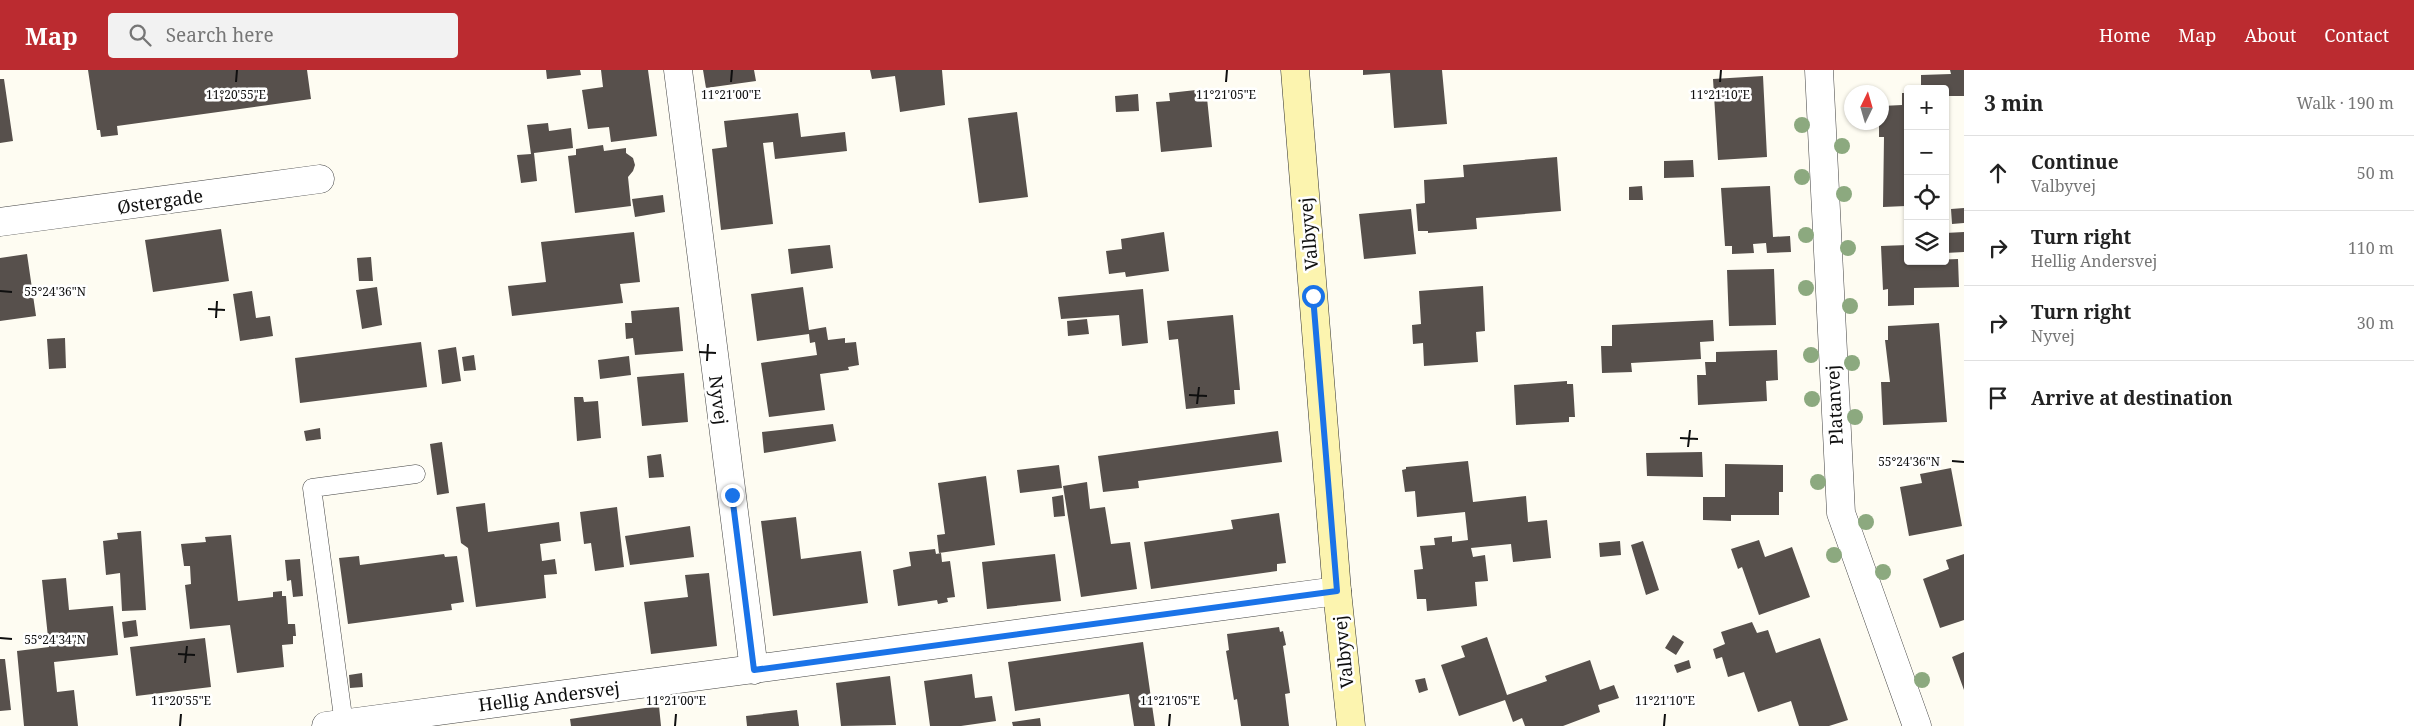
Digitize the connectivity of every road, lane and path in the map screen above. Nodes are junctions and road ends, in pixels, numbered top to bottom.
1 (678, 70) edge
2 (1294, 70) edge
3 (1819, 70) edge
4 (320, 179) dead end
5 (0, 222) edge
6 (416, 474) dead end
7 (1337, 591) junction
8 (754, 670) junction
9 (447, 718) edge
10 (335, 725) edge
11 (1351, 726) edge
12 (1917, 726) edge

1 - 8 street, Nyvej
2 - 7 street, Valbyvej
3 - 12 street, Platanvej
4 - 5 street, Østergade
6 - 10 lane
7 - 8 street, Hellig Andersvej
7 - 11 street, Valbyvej
8 - 9 street, Hellig Andersvej
9 - 10 street, Hellig Andersvej

